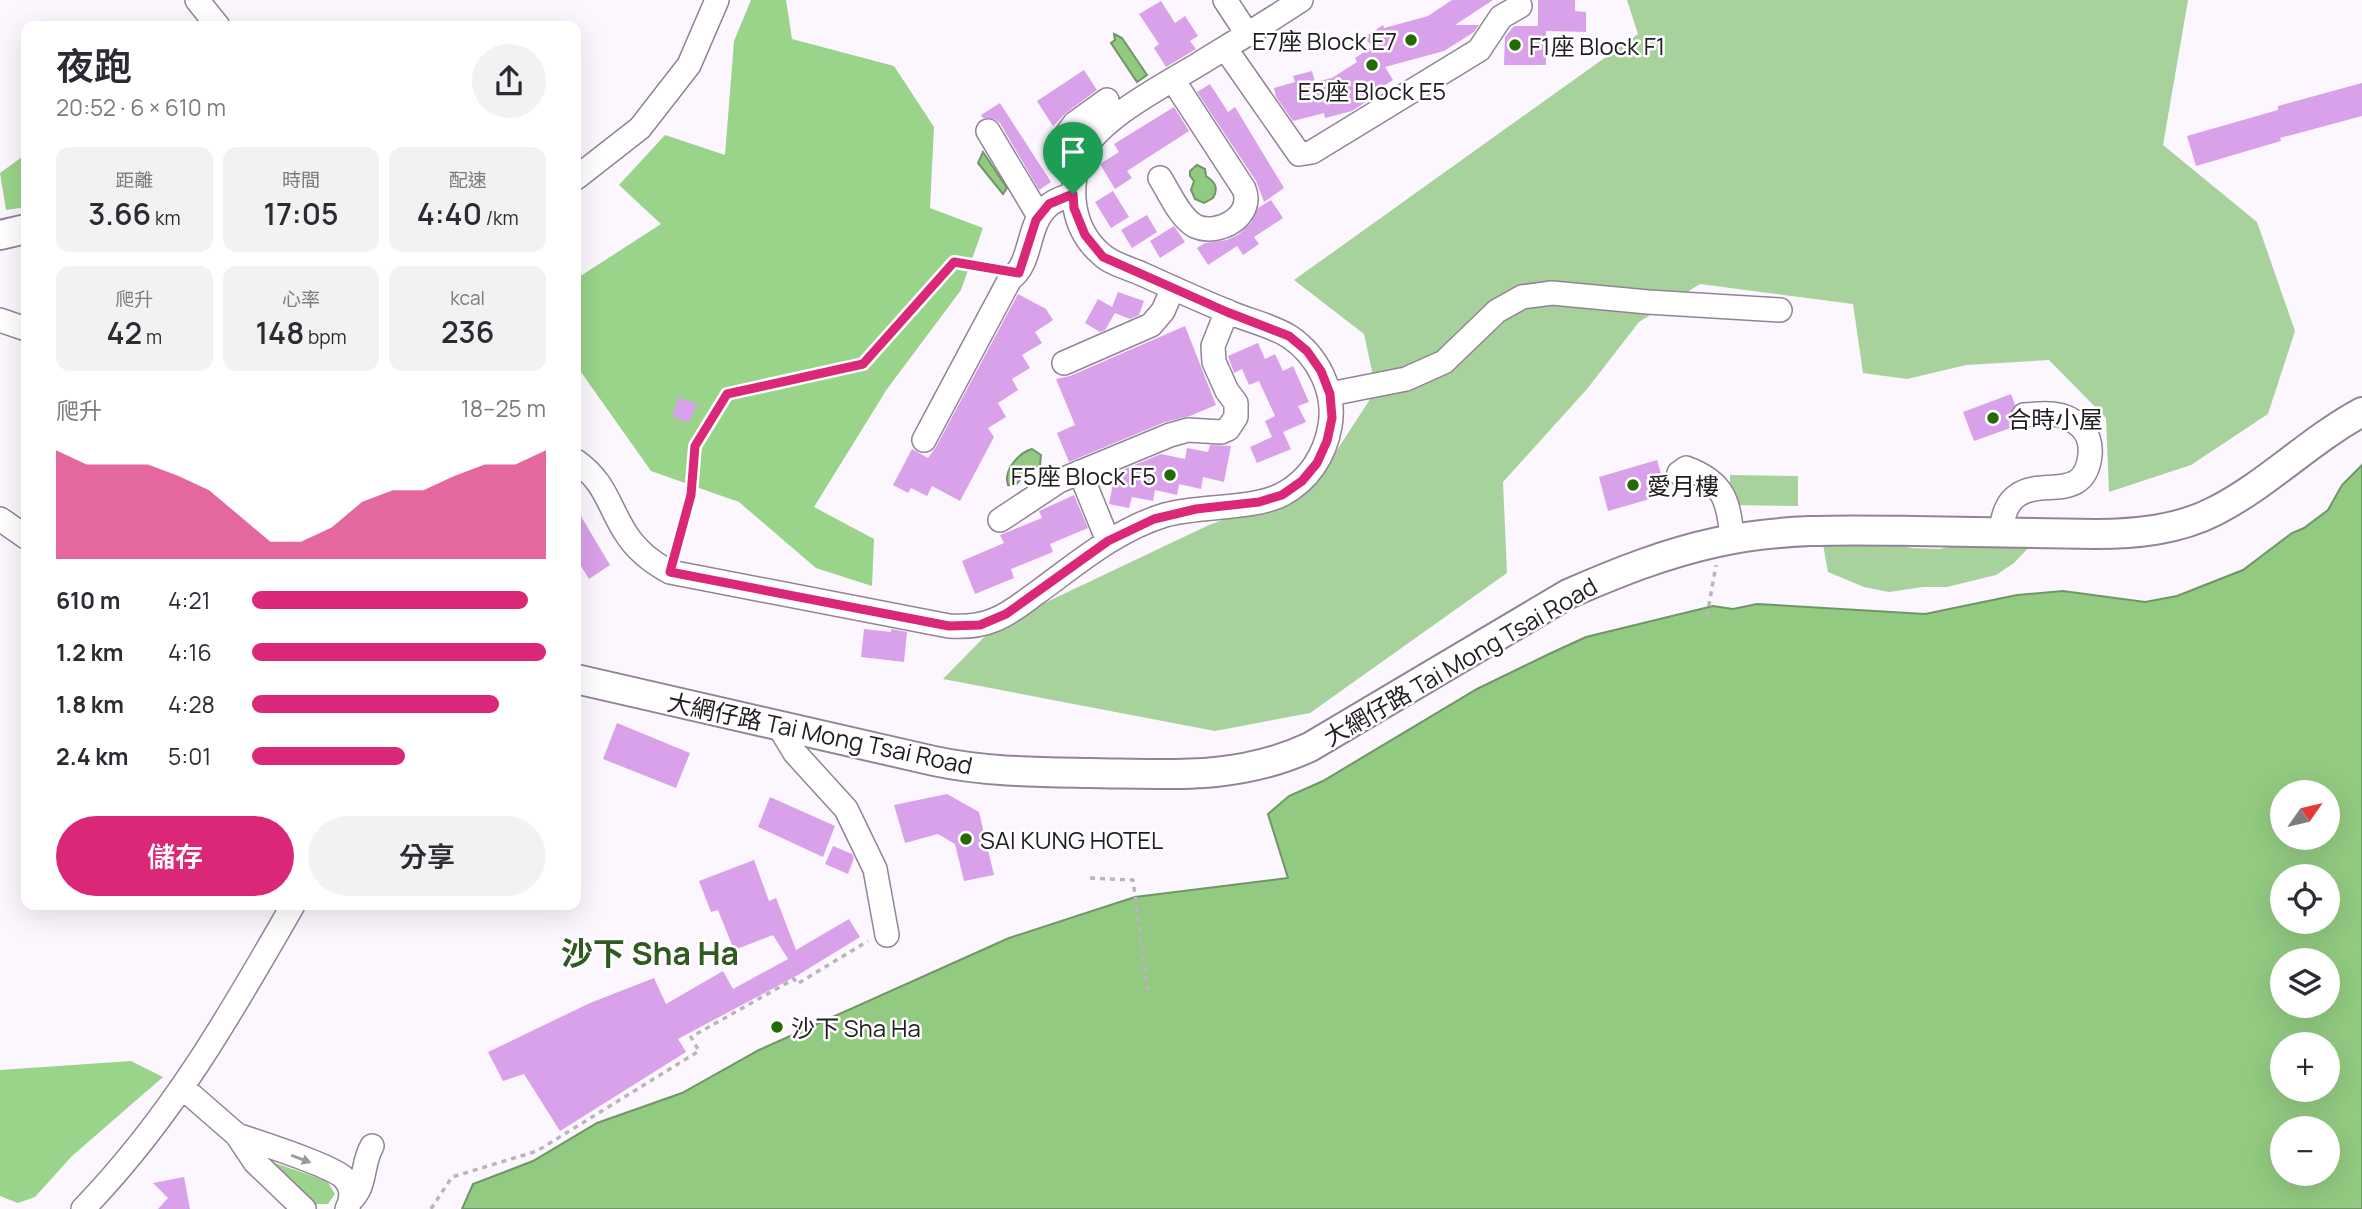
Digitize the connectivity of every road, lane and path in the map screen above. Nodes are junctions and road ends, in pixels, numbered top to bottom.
1 (197, 0) edge
2 (718, 0) edge
3 (1225, 0) edge
4 (1301, 0) edge
5 (1520, 6) dead end
6 (214, 21) edge
7 (1248, 35) junction
8 (1225, 48) junction
9 (1173, 80) junction
10 (1107, 100) dead end
11 (1075, 123) junction
12 (988, 131) dead end
13 (1097, 133) junction
14 (1060, 143) dead end
15 (581, 174) edge
16 (1160, 178) dead end
17 (1073, 194) junction
18 (1039, 216) junction
19 (21, 230) edge
20 (0, 235) edge
21 (1014, 276) junction
22 (1173, 288) junction
23 (1780, 310) dead end
24 (1227, 312) junction
25 (0, 320) edge
26 (21, 328) edge
27 (1064, 363) dead end
28 (1330, 394) junction
29 (2362, 412) edge
30 (2024, 415) dead end
31 (924, 440) dead end
32 (581, 465) edge
33 (1080, 472) junction
34 (1679, 473) dead end
35 (0, 519) edge
36 (1000, 520) dead end
37 (2000, 533) junction
38 (21, 534) edge
39 (1108, 541) junction
40 (1725, 541) junction
41 (670, 572) junction
42 (1707, 615) dead end
43 (581, 680) edge
44 (778, 725) junction
45 (1090, 878) dead end
46 (290, 910) edge
47 (887, 935) joint
48 (1148, 993) dead end
49 (183, 1088) junction
50 (237, 1135) junction
51 (333, 1171) junction
52 (349, 1205) edge
53 (83, 1209) edge
54 (304, 1209) edge
55 (432, 1209) edge

1 - 6 street
2 - 15 street
3 - 7 street
4 - 7 street
5 - 8 street
7 - 8 street
8 - 9 street
9 - 13 street
9 - 16 street
10 - 11 street
11 - 13 street
11 - 14 street
12 - 18 street
13 - 17 street
17 - 18 street
17 - 22 street
18 - 21 street
19 - 20 main road
21 - 31 street
21 - 41 path
22 - 24 street
22 - 27 street
23 - 28 street
24 - 28 street
24 - 33 street
25 - 26 street
28 - 39 street
29 - 37 main road, 大網仔路 Tai Mong Tsai Road
30 - 37 street
32 - 41 street
33 - 36 street
33 - 39 street
34 - 40 street
35 - 38 street
37 - 40 main road, 大網仔路 Tai Mong Tsai Road
39 - 41 street
40 - 42 path
40 - 44 main road, 大網仔路 Tai Mong Tsai Road
43 - 44 main road, 大網仔路 Tai Mong Tsai Road
44 - 47 street
45 - 48 path
46 - 49 street
47 - 55 path
49 - 50 street
49 - 53 street
50 -> 51 street
50 - 54 street
51 - 52 street
51 - 52 street

